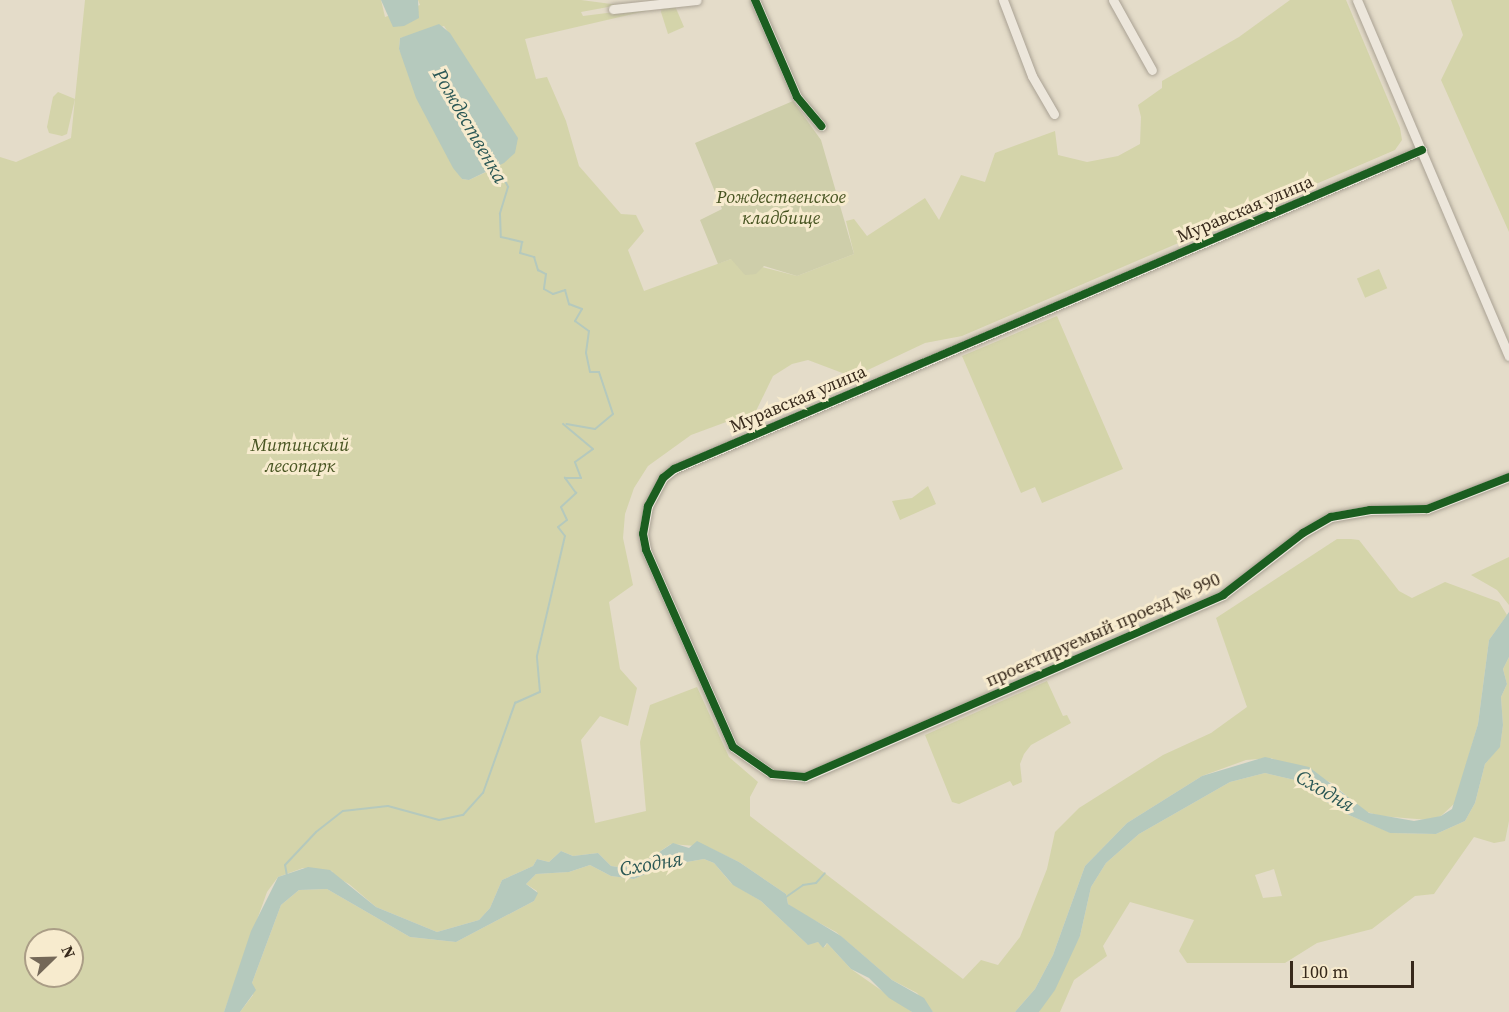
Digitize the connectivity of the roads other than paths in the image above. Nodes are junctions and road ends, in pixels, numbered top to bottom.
1 (697, 0) edge
2 (755, 0) edge
3 (1003, 0) edge
4 (1113, 0) edge
5 (1357, 0) edge
6 (614, 9) dead end
7 (1152, 70) dead end
8 (1054, 114) dead end
9 (821, 126) dead end
10 (1422, 150) junction
11 (1509, 357) edge
12 (1509, 477) edge
13 (936, 722) joint

1 - 6 street
2 - 9 street
3 - 8 street
4 - 7 street
5 - 10 street
10 - 11 street
10 - 13 street, Муравская улица
12 - 13 street, проектируемый проезд № 990

